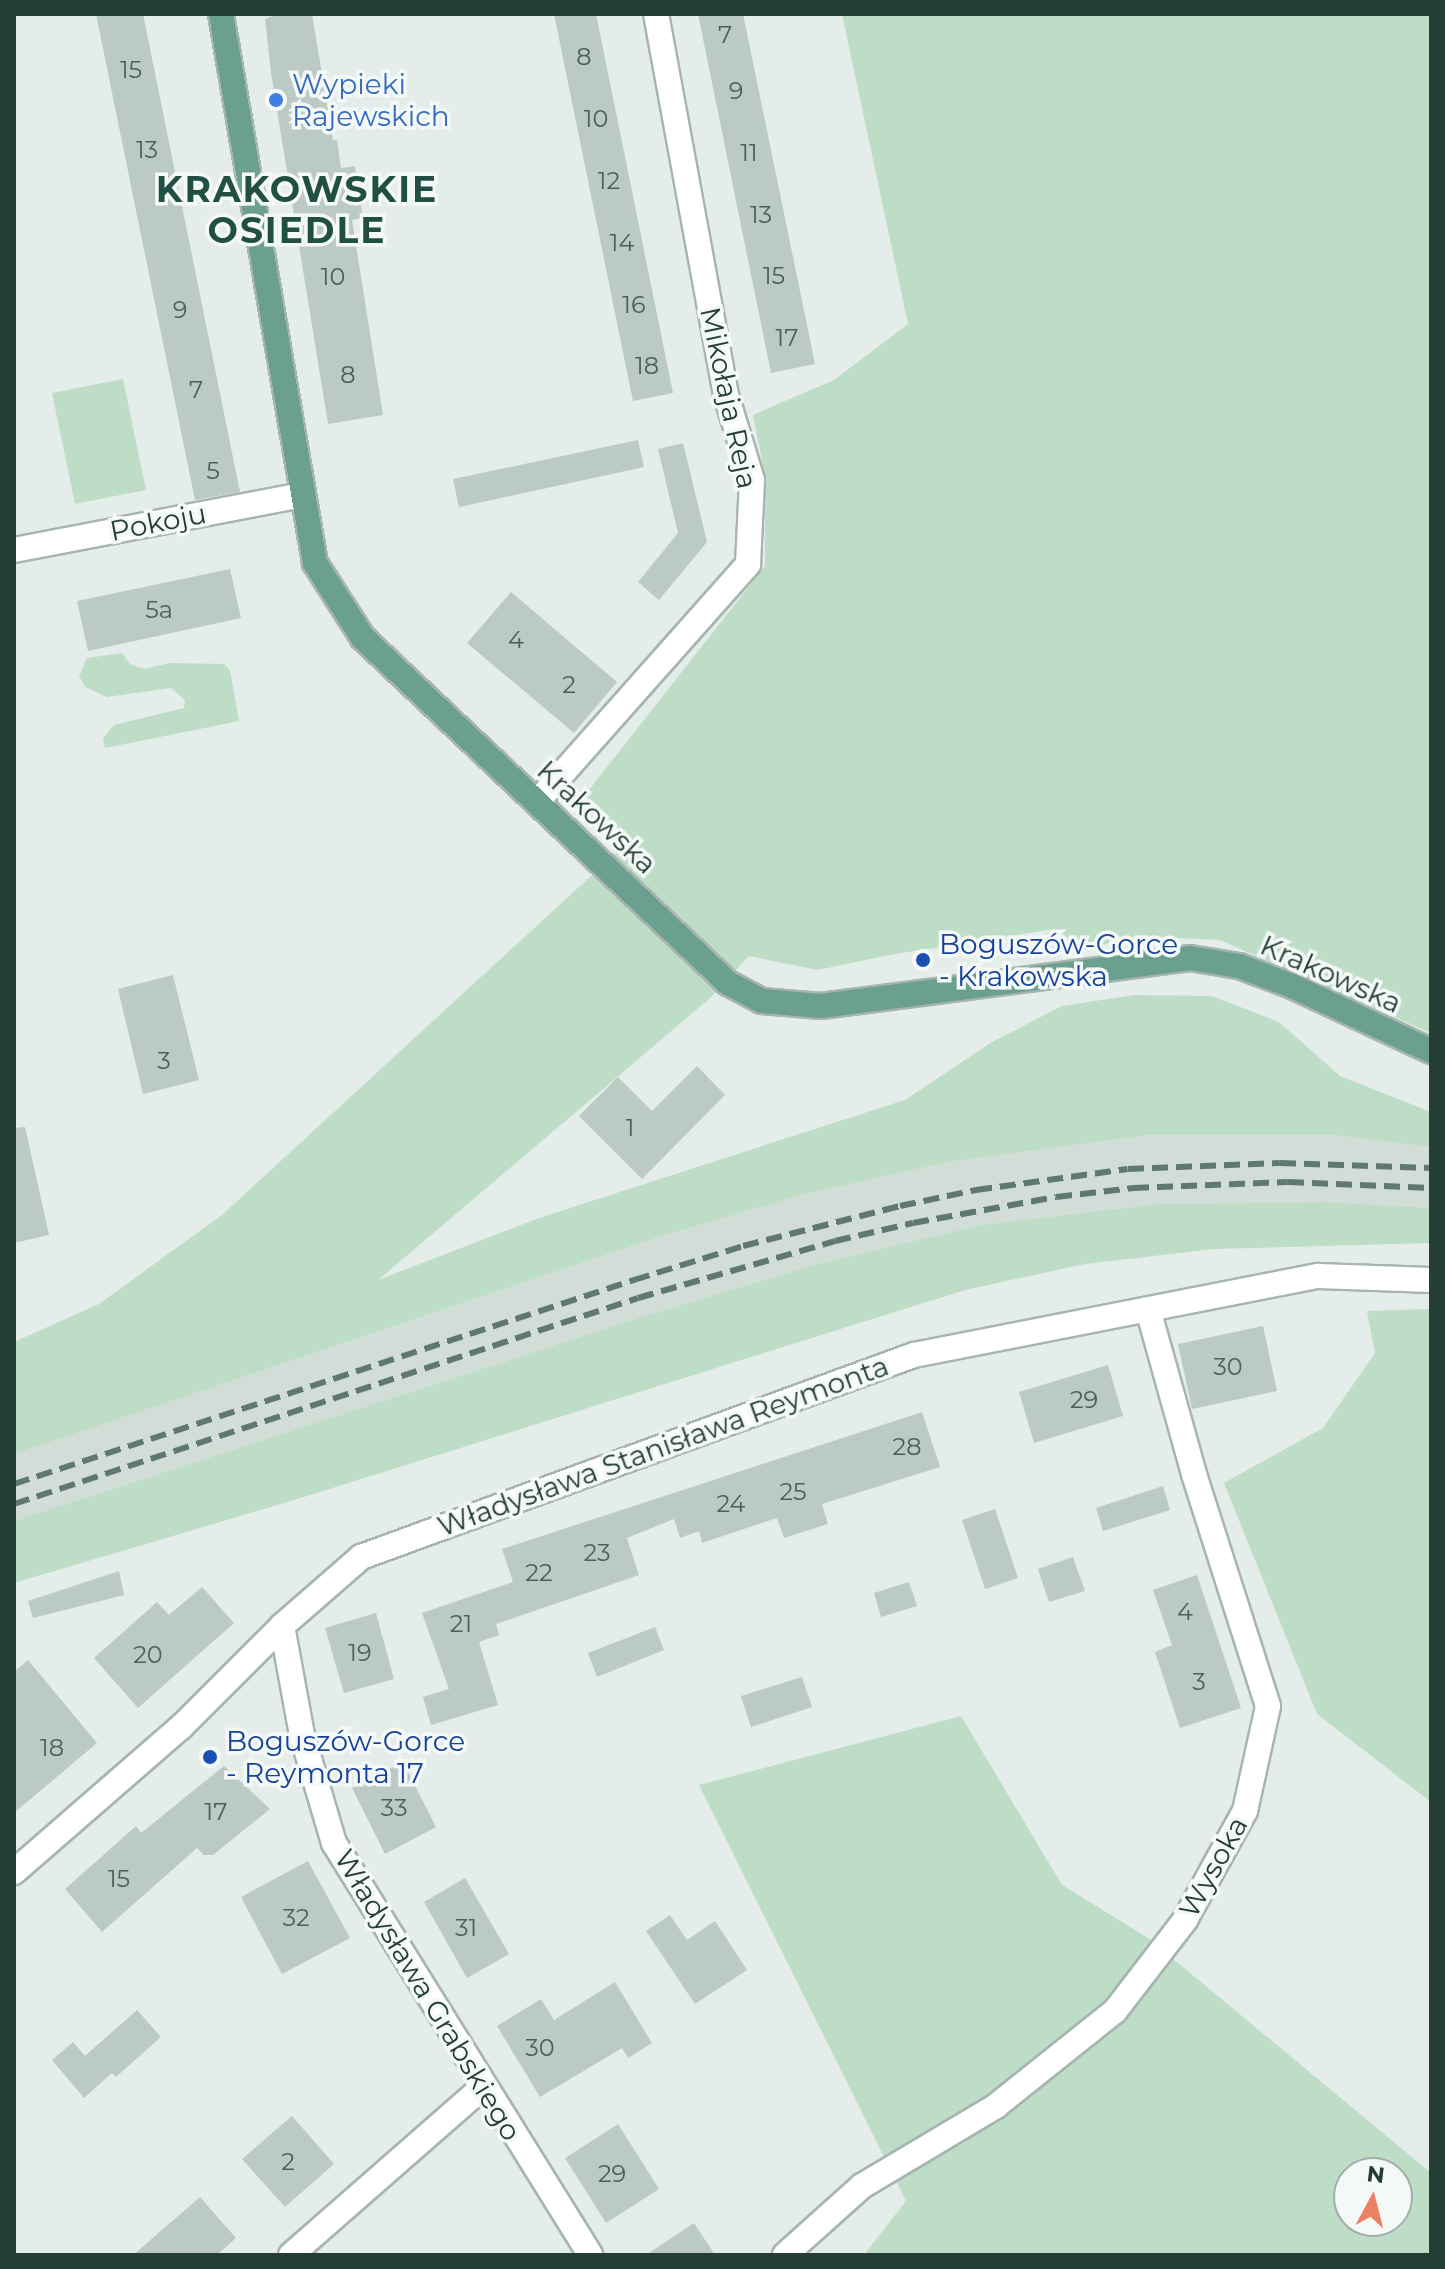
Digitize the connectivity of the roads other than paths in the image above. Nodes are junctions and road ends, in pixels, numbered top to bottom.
1 (221, 14) edge
2 (656, 14) edge
3 (303, 495) junction
4 (14, 550) edge
5 (537, 802) junction
6 (1431, 1051) edge
7 (1431, 1280) edge
8 (1148, 1309) junction
9 (282, 1626) junction
10 (14, 1872) edge
11 (483, 2087) junction
12 (291, 2255) edge
13 (590, 2255) edge
14 (785, 2255) edge

1 - 3 main road, Krakowska
2 - 5 street, Mikołaja Reja
3 - 4 street, Pokoju
3 - 5 main road, Krakowska
5 - 6 main road, Krakowska
7 - 8 street, Władysława Stanisława Reymonta
8 - 9 street, Władysława Stanisława Reymonta
8 - 14 street, Wysoka
9 - 10 street, Władysława Stanisława Reymonta
9 - 11 street, Władysława Grabskiego
11 - 12 street
11 - 13 street, Władysława Grabskiego

